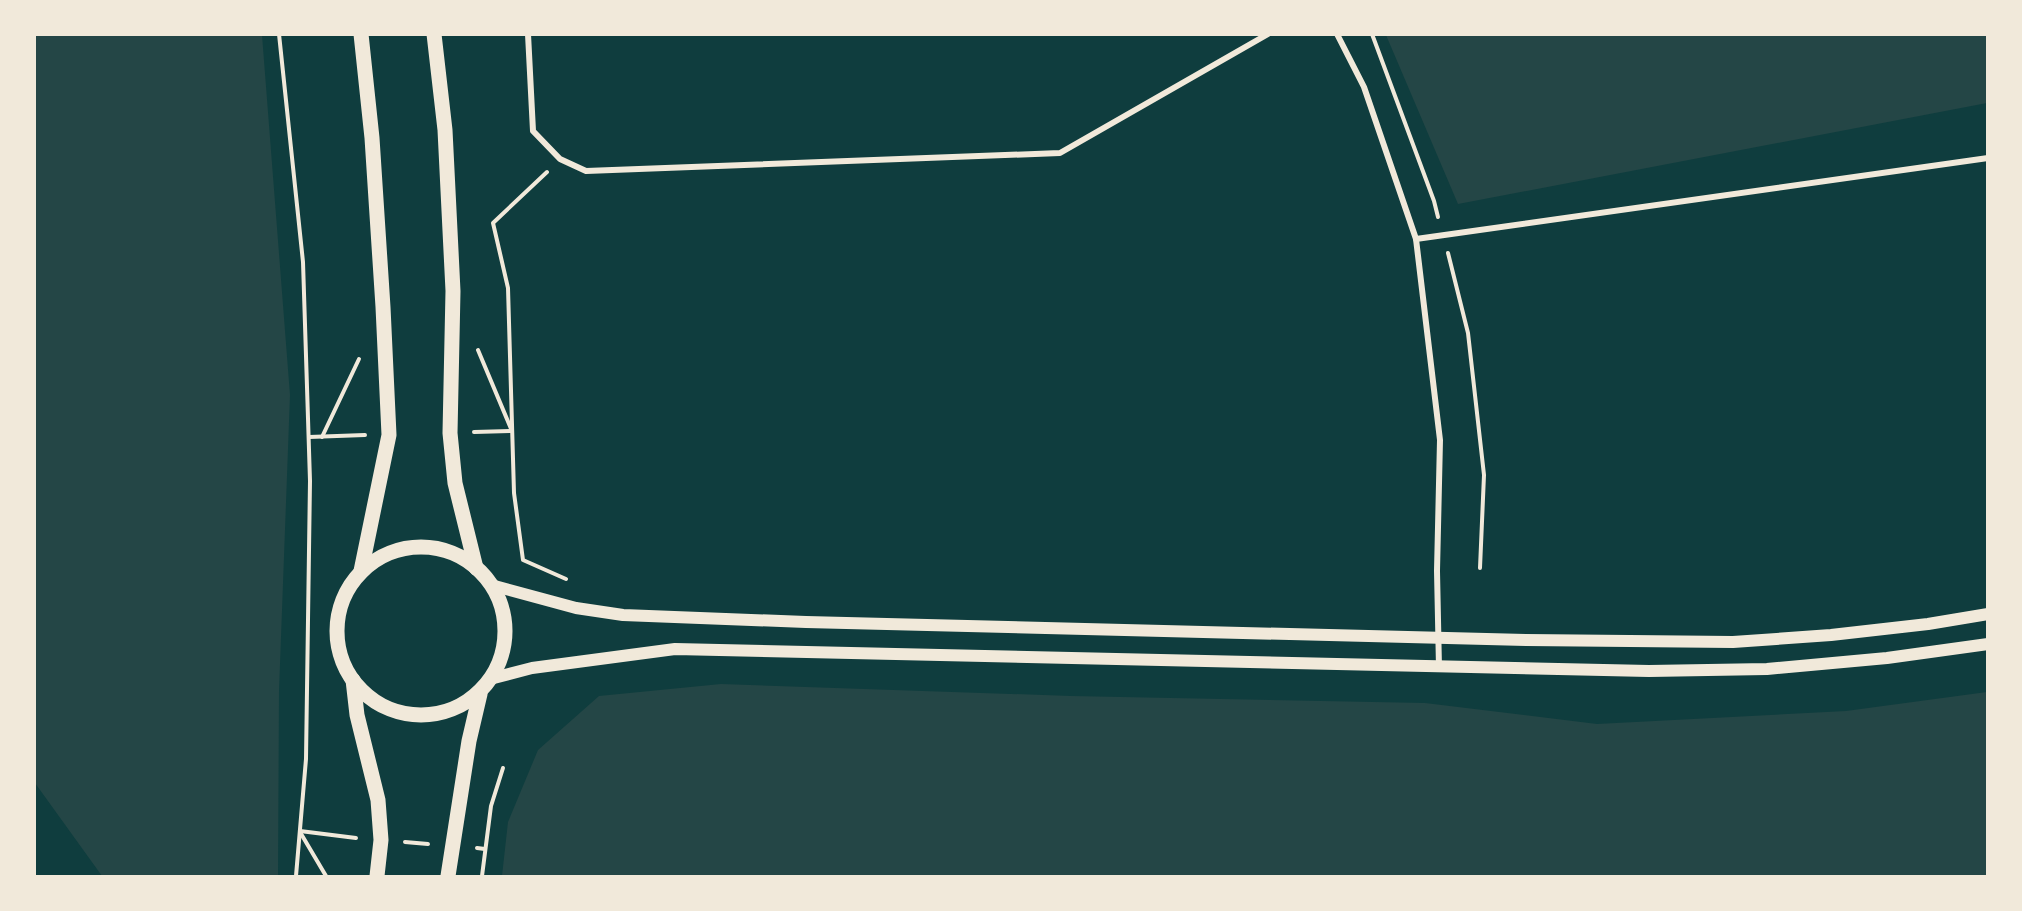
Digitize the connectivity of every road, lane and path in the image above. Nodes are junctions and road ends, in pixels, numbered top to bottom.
1 (279, 34) edge
2 (361, 34) edge
3 (434, 34) edge
4 (528, 34) edge
5 (1268, 34) edge
6 (1337, 34) edge
7 (1372, 34) edge
8 (1988, 158) edge
9 (560, 159) junction
10 (1443, 235) junction
11 (1416, 239) junction
12 (476, 345) dead end
13 (363, 350) dead end
14 (512, 431) junction
15 (322, 437) dead end
16 (476, 568) junction
17 (1480, 568) dead end
18 (361, 571) junction
19 (576, 583) dead end
20 (491, 585) junction
21 (1988, 614) edge
22 (1438, 637) junction
23 (1988, 644) edge
24 (1439, 668) junction
25 (490, 679) junction
26 (353, 680) junction
27 (480, 694) junction
28 (503, 768) dead end
29 (300, 831) junction
30 (296, 876) edge
31 (326, 876) edge
32 (377, 876) edge
33 (448, 876) edge
34 (482, 876) edge

1 - 29 path
2 - 18 main road
3 - 16 main road
4 - 9 street
5 - 9 street
6 - 11 street
7 - 10 path
8 - 10 street
9 - 14 path
10 - 11 street
10 - 17 path
11 - 22 street
12 - 14 path
13 - 15 path
14 - 19 path
16 - 18 main road
16 - 20 main road
18 - 26 main road
20 - 22 main road
20 - 25 main road
21 - 22 main road
22 - 24 street
23 - 24 main road
24 - 25 main road
25 - 27 main road
26 - 27 main road
26 - 32 main road
27 - 33 main road
28 - 34 path
29 - 30 path
29 - 31 path

